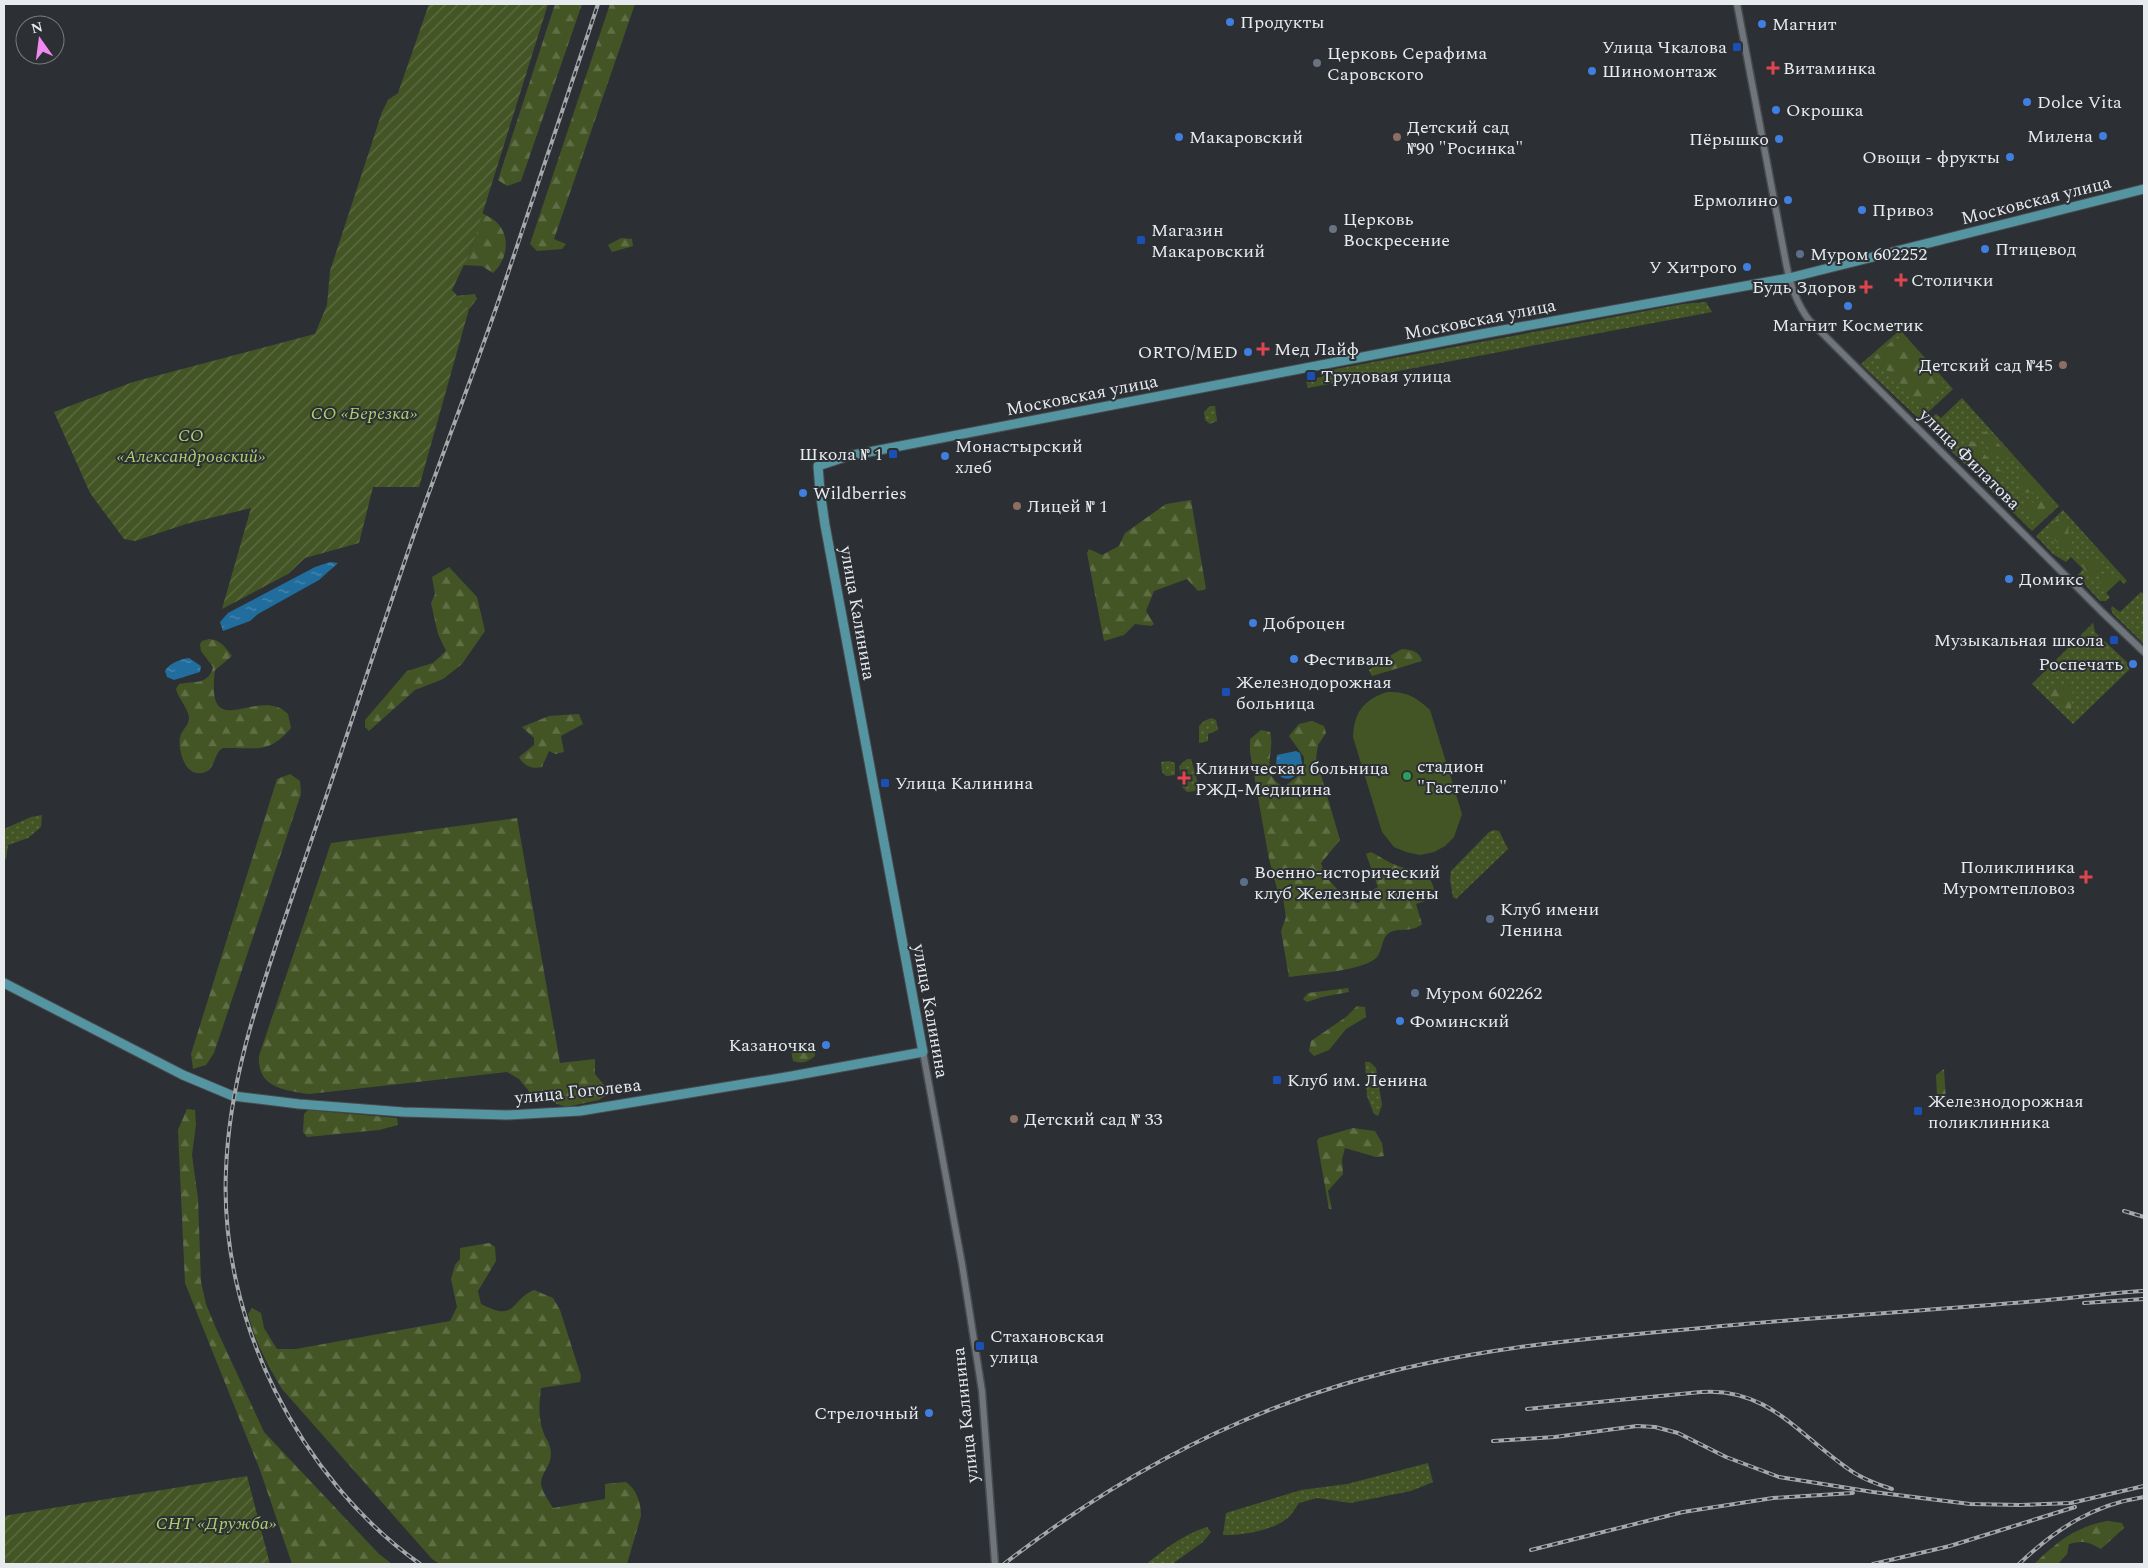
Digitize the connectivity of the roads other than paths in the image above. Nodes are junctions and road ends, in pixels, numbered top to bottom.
1 (1737, 4) edge
2 (2144, 189) edge
3 (1789, 278) junction
4 (818, 466) joint
5 (2144, 652) edge
6 (4, 983) edge
7 (922, 1052) junction
8 (995, 1564) edge

1 - 3 street, улица Филатова
2 - 3 main road, Московская улица
3 - 4 main road, Московская улица
3 - 5 street, улица Филатова
4 - 7 main road, улица Калинина
6 - 7 main road, улица Гоголева
7 - 8 street, улица Калинина

